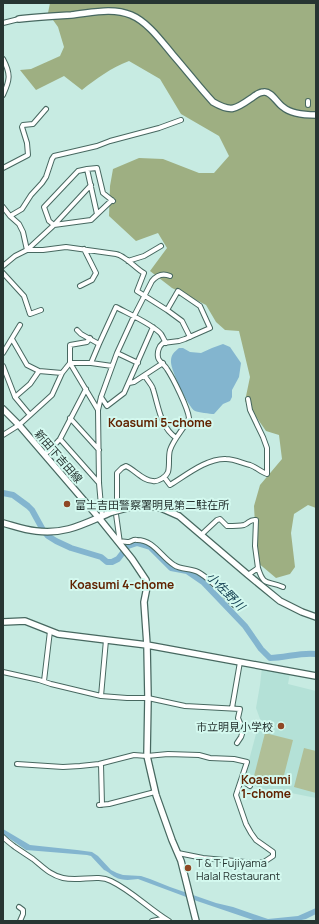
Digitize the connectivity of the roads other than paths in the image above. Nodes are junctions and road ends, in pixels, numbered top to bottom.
1 (19, 19) joint
2 (3, 23) edge
3 (3, 59) edge
4 (3, 96) edge
5 (46, 109) dead end
6 (316, 115) edge
7 (181, 120) dead end
8 (3, 168) edge
9 (87, 169) junction
10 (91, 186) junction
11 (3, 207) edge
12 (98, 214) junction
13 (10, 216) junction
14 (54, 225) junction
15 (161, 246) dead end
16 (84, 249) junction
17 (27, 250) junction
18 (128, 261) junction
19 (3, 266) edge
20 (3, 273) edge
21 (170, 276) dead end
22 (80, 286) dead end
23 (145, 296) junction
24 (41, 310) dead end
25 (167, 310) junction
26 (134, 316) junction
27 (20, 325) dead end
28 (153, 327) junction
29 (77, 330) dead end
30 (190, 337) junction
31 (90, 338) junction
32 (12, 339) junction
33 (166, 343) junction
34 (99, 344) junction
35 (3, 353) edge
36 (117, 353) junction
37 (70, 363) junction
38 (91, 363) junction
39 (138, 363) junction
40 (163, 363) junction
41 (3, 366) edge
42 (112, 366) junction
43 (39, 371) junction
44 (62, 373) junction
45 (145, 376) junction
46 (129, 382) junction
47 (86, 389) junction
48 (15, 397) junction
49 (101, 397) junction
50 (248, 399) dead end
51 (3, 408) edge
52 (98, 410) junction
53 (30, 415) junction
54 (70, 418) junction
55 (19, 425) junction
56 (3, 435) edge
57 (176, 438) junction
58 (60, 439) junction
59 (99, 450) junction
60 (44, 454) junction
61 (164, 477) junction
62 (99, 483) junction
63 (101, 518) junction
64 (3, 523) edge
65 (201, 535) junction
66 (120, 544) junction
67 (258, 568) junction
68 (248, 576) junction
69 (282, 587) dead end
70 (234, 605) dead end
71 (316, 617) edge
72 (3, 622) edge
73 (50, 631) junction
74 (106, 640) junction
75 (147, 645) junction
76 (240, 662) junction
77 (3, 672) edge
78 (316, 676) edge
79 (44, 681) junction
80 (101, 696) junction
81 (148, 698) junction
82 (232, 708) junction
83 (237, 743) dead end
84 (147, 756) junction
85 (17, 764) dead end
86 (101, 764) junction
87 (241, 780) junction
88 (250, 786) dead end
89 (155, 792) junction
90 (3, 838) edge
91 (178, 853) junction
92 (19, 907) dead end
93 (20, 921) edge
94 (152, 921) edge
95 (169, 921) edge
96 (196, 921) edge

1 - 2 street
1 - 6 street
3 - 4 street
5 - 8 street
7 - 13 street
9 - 10 street
9 - 12 street
9 - 14 street
10 - 12 street
10 - 14 street
11 - 13 street
12 - 14 street
13 - 17 street
14 - 17 street
15 - 18 street
16 - 17 street
16 - 18 street
16 - 22 street
17 - 19 street
18 - 23 street
20 - 24 street
21 - 23 street
23 - 25 street
23 - 26 street
25 - 30 street
25 - 30 street
26 - 28 street
26 - 34 street
26 - 36 street
27 - 32 street
28 - 33 street
28 - 39 street
29 - 31 street
30 - 33 street
31 - 34 street
31 - 37 street
32 - 35 street
32 - 43 street
33 - 40 street
34 - 38 street
36 - 39 street
36 - 42 street
37 - 38 street
37 - 44 street
37 - 47 street
38 - 42 street
39 - 46 street
40 - 45 street
40 - 57 street
41 - 48 street
42 - 49 street
43 - 44 street
43 - 48 street
44 - 53 street
45 - 46 street
45 - 57 street
46 - 49 street
47 - 52 street
47 - 54 street
48 - 53 street
49 - 52 street
50 - 61 street
51 - 55 street, 新田下吉田線
52 - 59 street
53 - 55 street
54 - 58 street
54 - 59 street
55 - 56 street
55 - 60 street, 新田下吉田線
57 - 61 street
58 - 60 street
58 - 62 street
59 - 62 street
60 - 63 street, 新田下吉田線
61 - 66 street
62 - 63 street
63 - 64 street
63 - 65 street, bridge
63 - 66 street, 新田下吉田線
65 - 67 street
65 - 68 street
66 - 70 street
66 - 75 street, 新田下吉田線
67 - 68 street
67 - 69 street
68 - 71 street
72 - 73 street
73 - 74 street
73 - 79 street
74 - 75 street
74 - 80 street
75 - 76 street
75 - 81 street, 新田下吉田線
76 - 78 street
76 - 82 street
77 - 79 street
79 - 80 street
80 - 81 street
81 - 82 street
81 - 84 street, 新田下吉田線
82 - 83 street
84 - 86 street
84 - 87 street
84 - 89 street, 新田下吉田線
85 - 86 street
86 - 89 street
87 - 88 street
87 - 91 street
89 - 91 street, 新田下吉田線
90 - 95 street
91 - 96 street, 新田下吉田線
92 - 93 street
94 - 95 street

